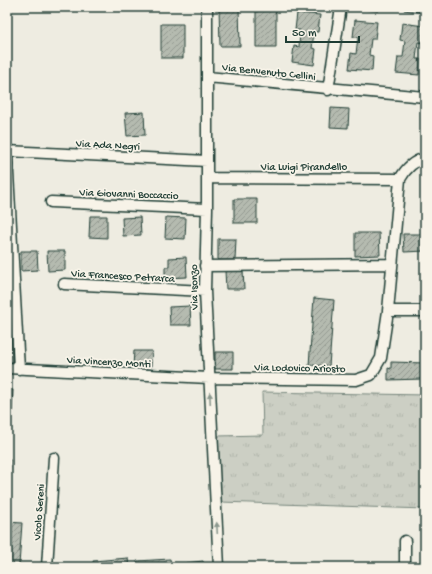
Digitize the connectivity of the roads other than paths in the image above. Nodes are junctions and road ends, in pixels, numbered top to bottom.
1 (207, 7) edge
2 (341, 7) edge
3 (207, 77) junction
4 (328, 90) junction
5 (425, 98) edge
6 (7, 151) edge
7 (7, 155) edge
8 (425, 158) edge
9 (207, 161) junction
10 (207, 178) junction
11 (400, 178) junction
12 (51, 202) dead end
13 (207, 208) junction
14 (392, 264) junction
15 (205, 266) junction
16 (64, 284) dead end
17 (205, 291) junction
18 (388, 311) junction
19 (425, 311) edge
20 (7, 368) edge
21 (19, 368) junction
22 (209, 378) junction
23 (54, 458) dead end
24 (405, 541) dead end
25 (47, 567) edge
26 (220, 567) edge
27 (405, 567) edge

1 - 3 street, Via Isonzo
2 - 4 street, Via Benvenuto Cellini
3 - 4 street, Via Benvenuto Cellini
3 - 9 street, Via Isonzo
4 - 5 street, Via Benvenuto Cellini
6 - 9 street, Via Ada Negri
7 - 21 street
8 - 11 street
9 - 10 street, Via Isonzo
10 - 11 street, Via Luigi Pirandello
10 - 13 street, Via Isonzo
11 - 14 street, Via Lodovico Ariosto
12 - 13 street, Via Giovanni Boccaccio
13 - 15 street, Via Isonzo
14 - 15 street
14 - 18 street, Via Lodovico Ariosto
15 - 17 street, Via Isonzo
16 - 17 street, Via Francesco Petrarca
17 - 22 street, Via Isonzo
18 - 19 street
18 - 22 street, Via Lodovico Ariosto
20 - 21 street, Via Vincenzo Monti
21 - 22 street, Via Vincenzo Monti
26 -> 22 street, Via Isonzo
23 - 25 street, Vicolo Sereni
24 - 27 street

